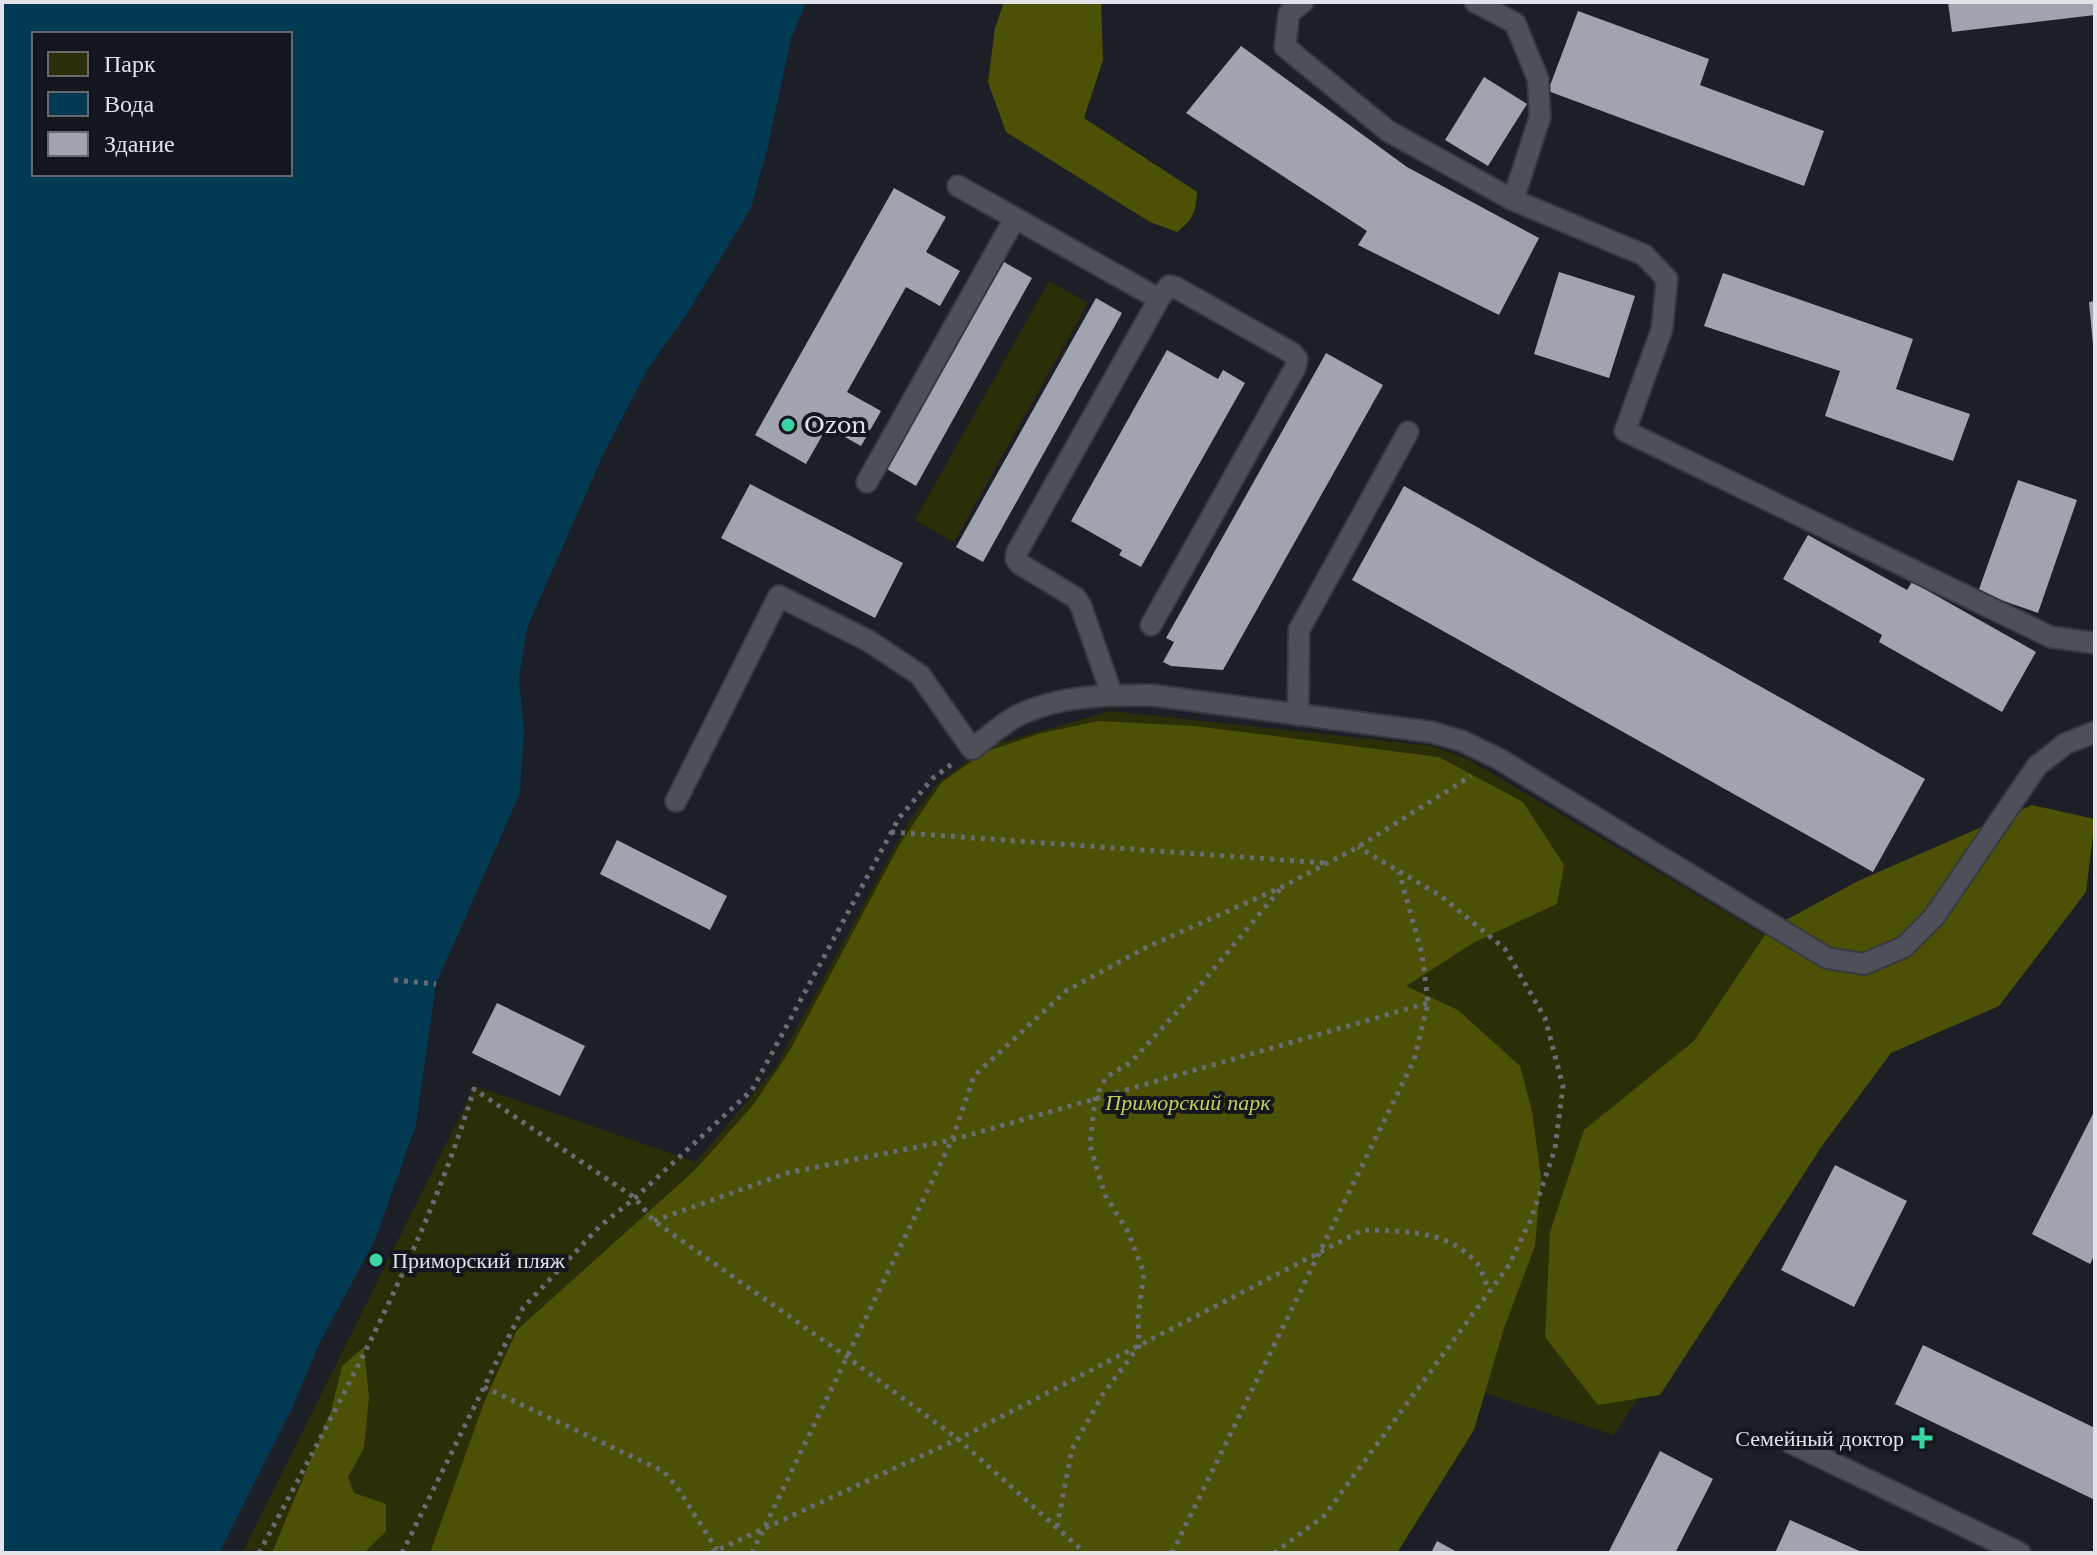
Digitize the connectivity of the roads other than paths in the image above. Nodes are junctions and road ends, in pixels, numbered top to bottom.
1 (1303, 2) edge
2 (1475, 2) edge
3 (958, 186) dead end
4 (1513, 200) junction
5 (1015, 218) junction
6 (1159, 299) junction
7 (1408, 432) dead end
8 (867, 482) dead end
9 (1151, 625) dead end
10 (2095, 643) edge
11 (1112, 695) junction
12 (1298, 715) junction
13 (2095, 732) edge
14 (676, 801) dead end
15 (1791, 1443) dead end
16 (2020, 1553) edge

1 - 4 lane
2 - 4 lane
3 - 5 lane
4 - 10 lane
5 - 6 lane
5 - 8 lane
6 - 9 lane
6 - 11 lane
7 - 12 lane
11 - 12 lane
11 - 14 lane
12 - 13 lane
15 - 16 lane

